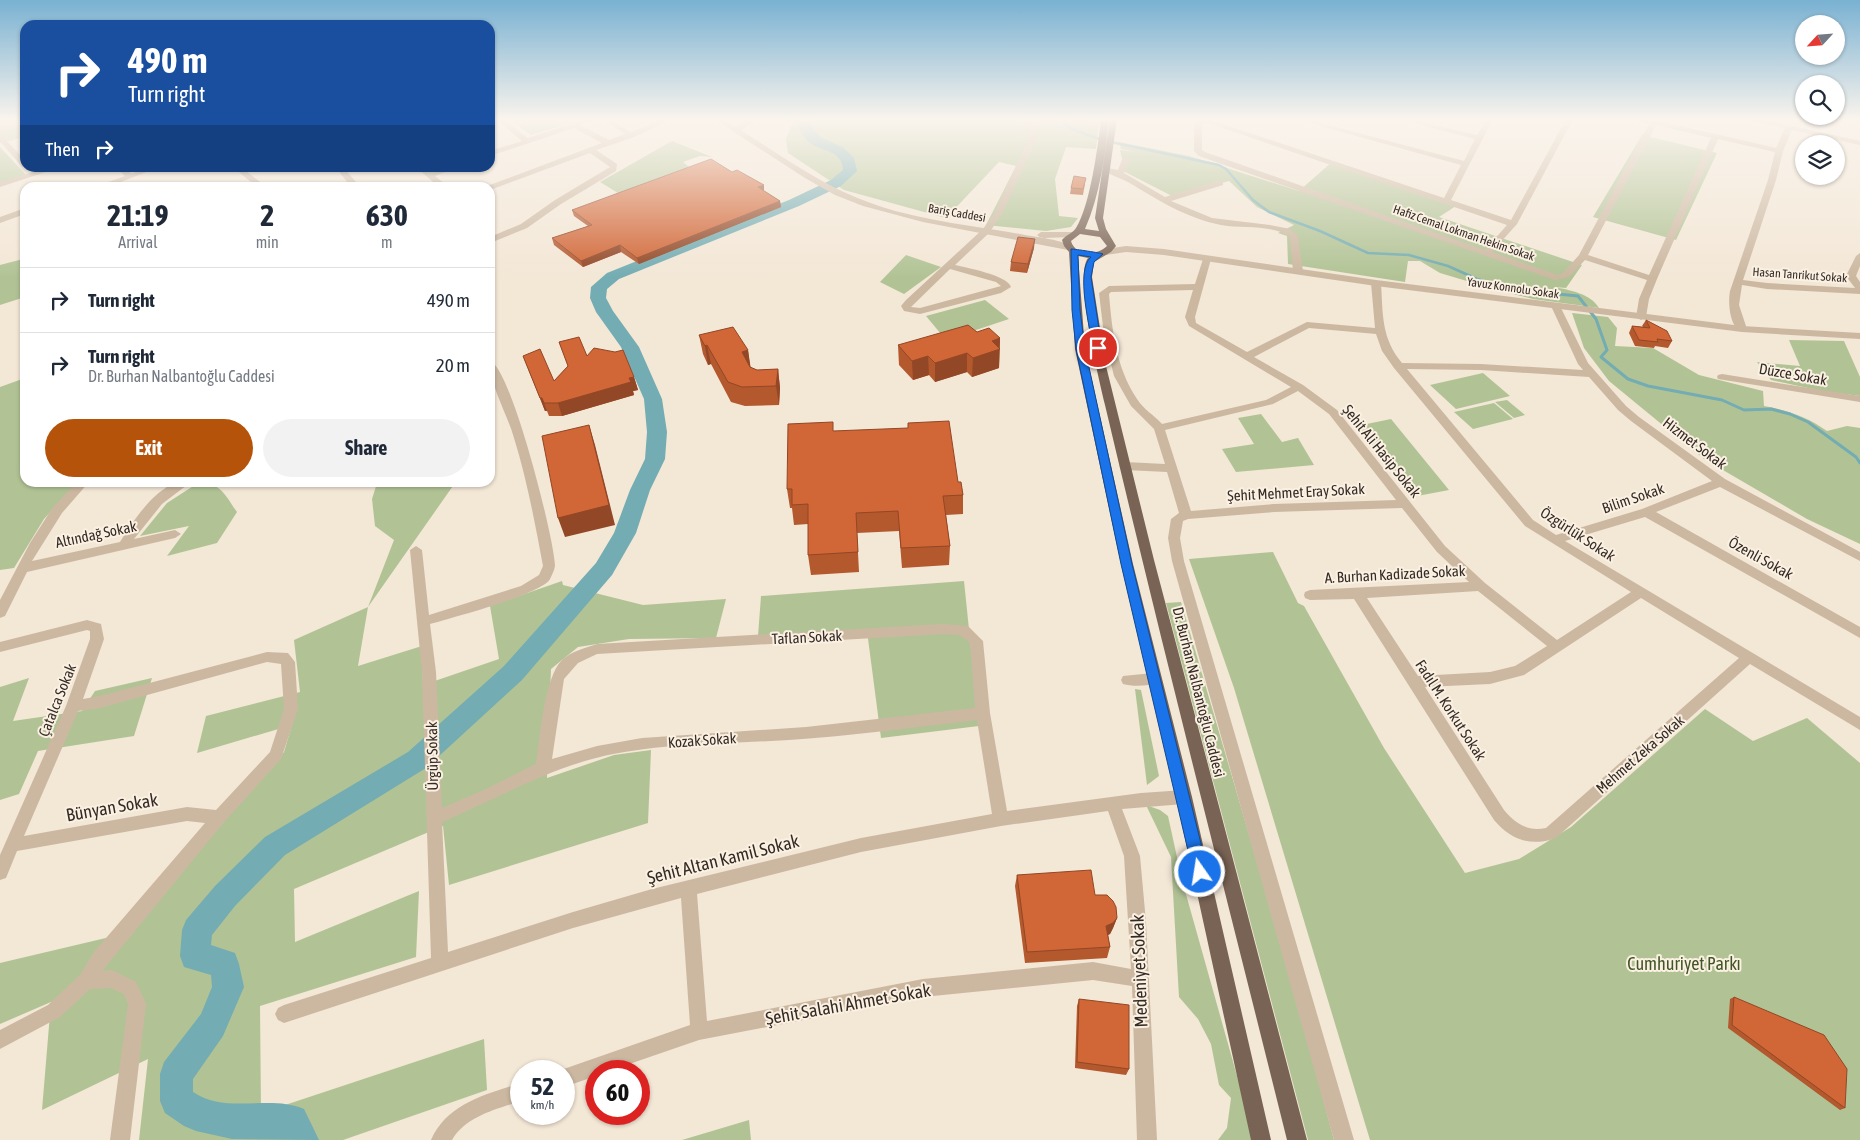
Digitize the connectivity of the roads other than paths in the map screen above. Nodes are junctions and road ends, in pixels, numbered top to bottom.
1 (22, 172) edge
2 (126, 172) edge
3 (141, 172) edge
4 (243, 172) edge
5 (426, 172) edge
6 (438, 172) edge
7 (532, 172) edge
8 (609, 172) edge
9 (803, 172) edge
10 (1017, 172) edge
11 (1099, 172) edge
12 (1108, 172) edge
13 (1115, 172) edge
14 (1254, 172) edge
15 (1359, 172) edge
16 (1462, 172) edge
17 (1541, 172) edge
18 (1627, 172) edge
19 (1700, 172) edge
20 (1774, 172) edge
21 (1120, 174) joint
22 (429, 175) junction
23 (130, 176) junction
24 (113, 182) edge
25 (256, 182) edge
26 (438, 182) edge
27 (1220, 183) dead end
28 (0, 185) edge
29 (495, 186) edge
30 (1165, 200) junction
31 (1446, 202) junction
32 (20, 213) edge
33 (0, 220) edge
34 (1513, 224) junction
35 (986, 231) junction
36 (1075, 233) junction
37 (1008, 234) junction
38 (495, 238) edge
39 (1108, 238) junction
40 (1071, 249) junction
41 (1164, 252) junction
42 (1103, 253) junction
43 (1486, 254) junction
44 (1583, 256) junction
45 (1860, 256) edge
46 (1207, 259) junction
47 (949, 266) junction
48 (1298, 271) junction
49 (1652, 279) junction
50 (1739, 282) junction
51 (1376, 283) junction
52 (1198, 287) junction
53 (1860, 290) edge
54 (1556, 306) junction
55 (1641, 317) junction
56 (1742, 329) junction
57 (1380, 331) junction
58 (1860, 336) edge
59 (1246, 357) junction
60 (1398, 366) junction
61 (495, 374) edge
62 (1592, 374) junction
63 (1722, 376) dead end
64 (1299, 387) junction
65 (1860, 399) edge
66 (1159, 428) junction
67 (1125, 466) junction
68 (1172, 468) junction
69 (1721, 482) junction
70 (78, 487) edge
71 (178, 487) edge
72 (1407, 504) junction
73 (1646, 512) junction
74 (1186, 515) junction
75 (175, 534) dead end
76 (1554, 540) junction
77 (124, 545) junction
78 (416, 550) dead end
79 (1860, 557) edge
80 (23, 568) junction
81 (1481, 586) junction
82 (1641, 592) junction
83 (1358, 594) junction
84 (1310, 595) dead end
85 (0, 613) edge
86 (425, 621) junction
87 (1860, 633) edge
88 (0, 648) edge
89 (1557, 648) junction
90 (1748, 657) junction
91 (1153, 679) junction
92 (1128, 680) dead end
93 (1413, 682) junction
94 (73, 706) junction
95 (983, 712) junction
96 (1860, 724) edge
97 (543, 768) junction
98 (1184, 797) junction
99 (1114, 805) junction
100 (219, 817) junction
101 (434, 818) junction
102 (1001, 819) junction
103 (1524, 835) joint
104 (13, 845) junction
105 (0, 873) edge
106 (688, 888) junction
107 (440, 963) junction
108 (1139, 979) junction
109 (86, 981) junction
110 (284, 1014) dead end
111 (699, 1031) junction
112 (0, 1040) edge
113 (575, 1074) edge
114 (510, 1096) edge
115 (120, 1140) edge
116 (441, 1140) edge
117 (1147, 1140) edge
118 (1261, 1140) edge
119 (1296, 1140) edge
120 (1344, 1140) edge

1 - 28 street
2 - 23 street
3 - 23 street
4 - 25 street
5 - 22 street
6 - 22 street
7 - 29 street
8 - 38 street
9 - 35 street, Bariş Caddesi
10 - 35 street
11 - 36 main road
12 - 39 main road
13 - 21 street
14 - 43 street, Hafiz Cemal Lokman Hekim Sokak
15 - 31 street
16 - 31 street
17 - 34 street
18 - 44 street
19 - 49 street
20 - 50 street
21 - 30 street
22 - 26 street
23 - 24 street
27 - 30 street
30 - 48 street
31 - 34 street
32 - 33 street
34 - 43 street
35 - 37 street, Bariş Caddesi
35 - 47 street
36 - 37 street, Bariş Caddesi
36 - 39 main road
36 - 40 main road
37 - 40 street, Bariş Caddesi
39 - 41 street, Yavuz Konnolu Sokak
39 - 42 main road, Dr. Burhan Nalbantoğlu Caddesi
40 - 42 main road
40 - 91 main road
41 - 42 street, Yavuz Konnolu Sokak
41 - 46 street, Yavuz Konnolu Sokak
42 - 67 main road, Dr. Burhan Nalbantoğlu Caddesi
43 - 44 street, Hafiz Cemal Lokman Hekim Sokak
44 - 49 street
45 - 53 street
46 - 48 street, Yavuz Konnolu Sokak
46 - 52 street, Şehit Ali Hasip Sokak
47 - 47 street
48 - 51 street, Yavuz Konnolu Sokak
49 - 55 street
50 - 53 street, Hasan Tanrikut Sokak
50 - 56 street
51 - 54 street, Yavuz Konnolu Sokak
51 - 57 street, Özgürlük Sokak
52 - 59 street, Şehit Ali Hasip Sokak
52 - 66 street
54 - 55 street, Yavuz Konnolu Sokak
54 - 62 street, Hizmet Sokak
55 - 56 street, Yavuz Konnolu Sokak
56 - 58 street, Yavuz Konnolu Sokak
57 - 59 street
57 - 60 street, Özgürlük Sokak
59 - 64 street, Şehit Ali Hasip Sokak
60 - 62 street
60 - 76 street, Özgürlük Sokak
61 - 86 street
62 - 69 street, Hizmet Sokak
63 - 65 street, Düzce Sokak
64 - 66 street
64 - 72 street, Şehit Ali Hasip Sokak
66 - 68 street
67 - 68 street
67 - 119 main road, Dr. Burhan Nalbantoğlu Caddesi
68 - 74 street
69 - 73 street, Bilim Sokak
69 - 79 street, Hizmet Sokak
70 - 80 street
71 - 77 street
72 - 74 street, Şehit Mehmet Eray Sokak
72 - 81 street, Şehit Ali Hasip Sokak
73 - 76 street, Bilim Sokak
73 - 87 street, Özenli Sokak
74 - 120 street
75 - 77 street, Altındağ Sokak
76 - 82 street, Özgürlük Sokak
77 - 80 street, Altındağ Sokak
78 - 86 street, Ürgüp Sokak
80 - 85 street
81 - 83 street, A. Burhan Kadizade Sokak
81 - 89 street, Şehit Ali Hasip Sokak
82 - 89 street
82 - 90 street, Özgürlük Sokak
83 - 84 street, A. Burhan Kadizade Sokak
83 - 93 street, Fadıl M. Korkut Sokak
86 - 101 street, Ürgüp Sokak
88 - 94 street, Çatalca Sokak
89 - 93 street
90 - 96 street, Özgürlük Sokak
90 - 103 street, Mehmet Zeka Sokak
91 - 92 street
91 - 98 main road
93 - 103 street, Fadıl M. Korkut Sokak
94 - 100 street
94 - 104 street, Çatalca Sokak
95 - 97 street, Kozak Sokak
95 - 97 street, Taflan Sokak
95 - 102 street, Taflan Sokak
97 - 101 street, Kozak Sokak
98 - 99 street, Şehit Altan Kamil Sokak
98 - 118 main road
99 - 102 street, Şehit Altan Kamil Sokak
99 - 108 street, Medeniyet Sokak
100 - 104 street, Bünyan Sokak
100 - 109 street
101 - 107 street, Ürgüp Sokak
102 - 106 street, Şehit Altan Kamil Sokak
104 - 105 street, Çatalca Sokak
106 - 107 street, Şehit Altan Kamil Sokak
106 - 111 street
107 - 110 street, Şehit Altan Kamil Sokak
108 - 111 street, Şehit Salahi Ahmet Sokak
108 - 117 street, Medeniyet Sokak
109 - 112 street
109 - 115 street
111 - 113 street, Şehit Salahi Ahmet Sokak
114 - 116 street

